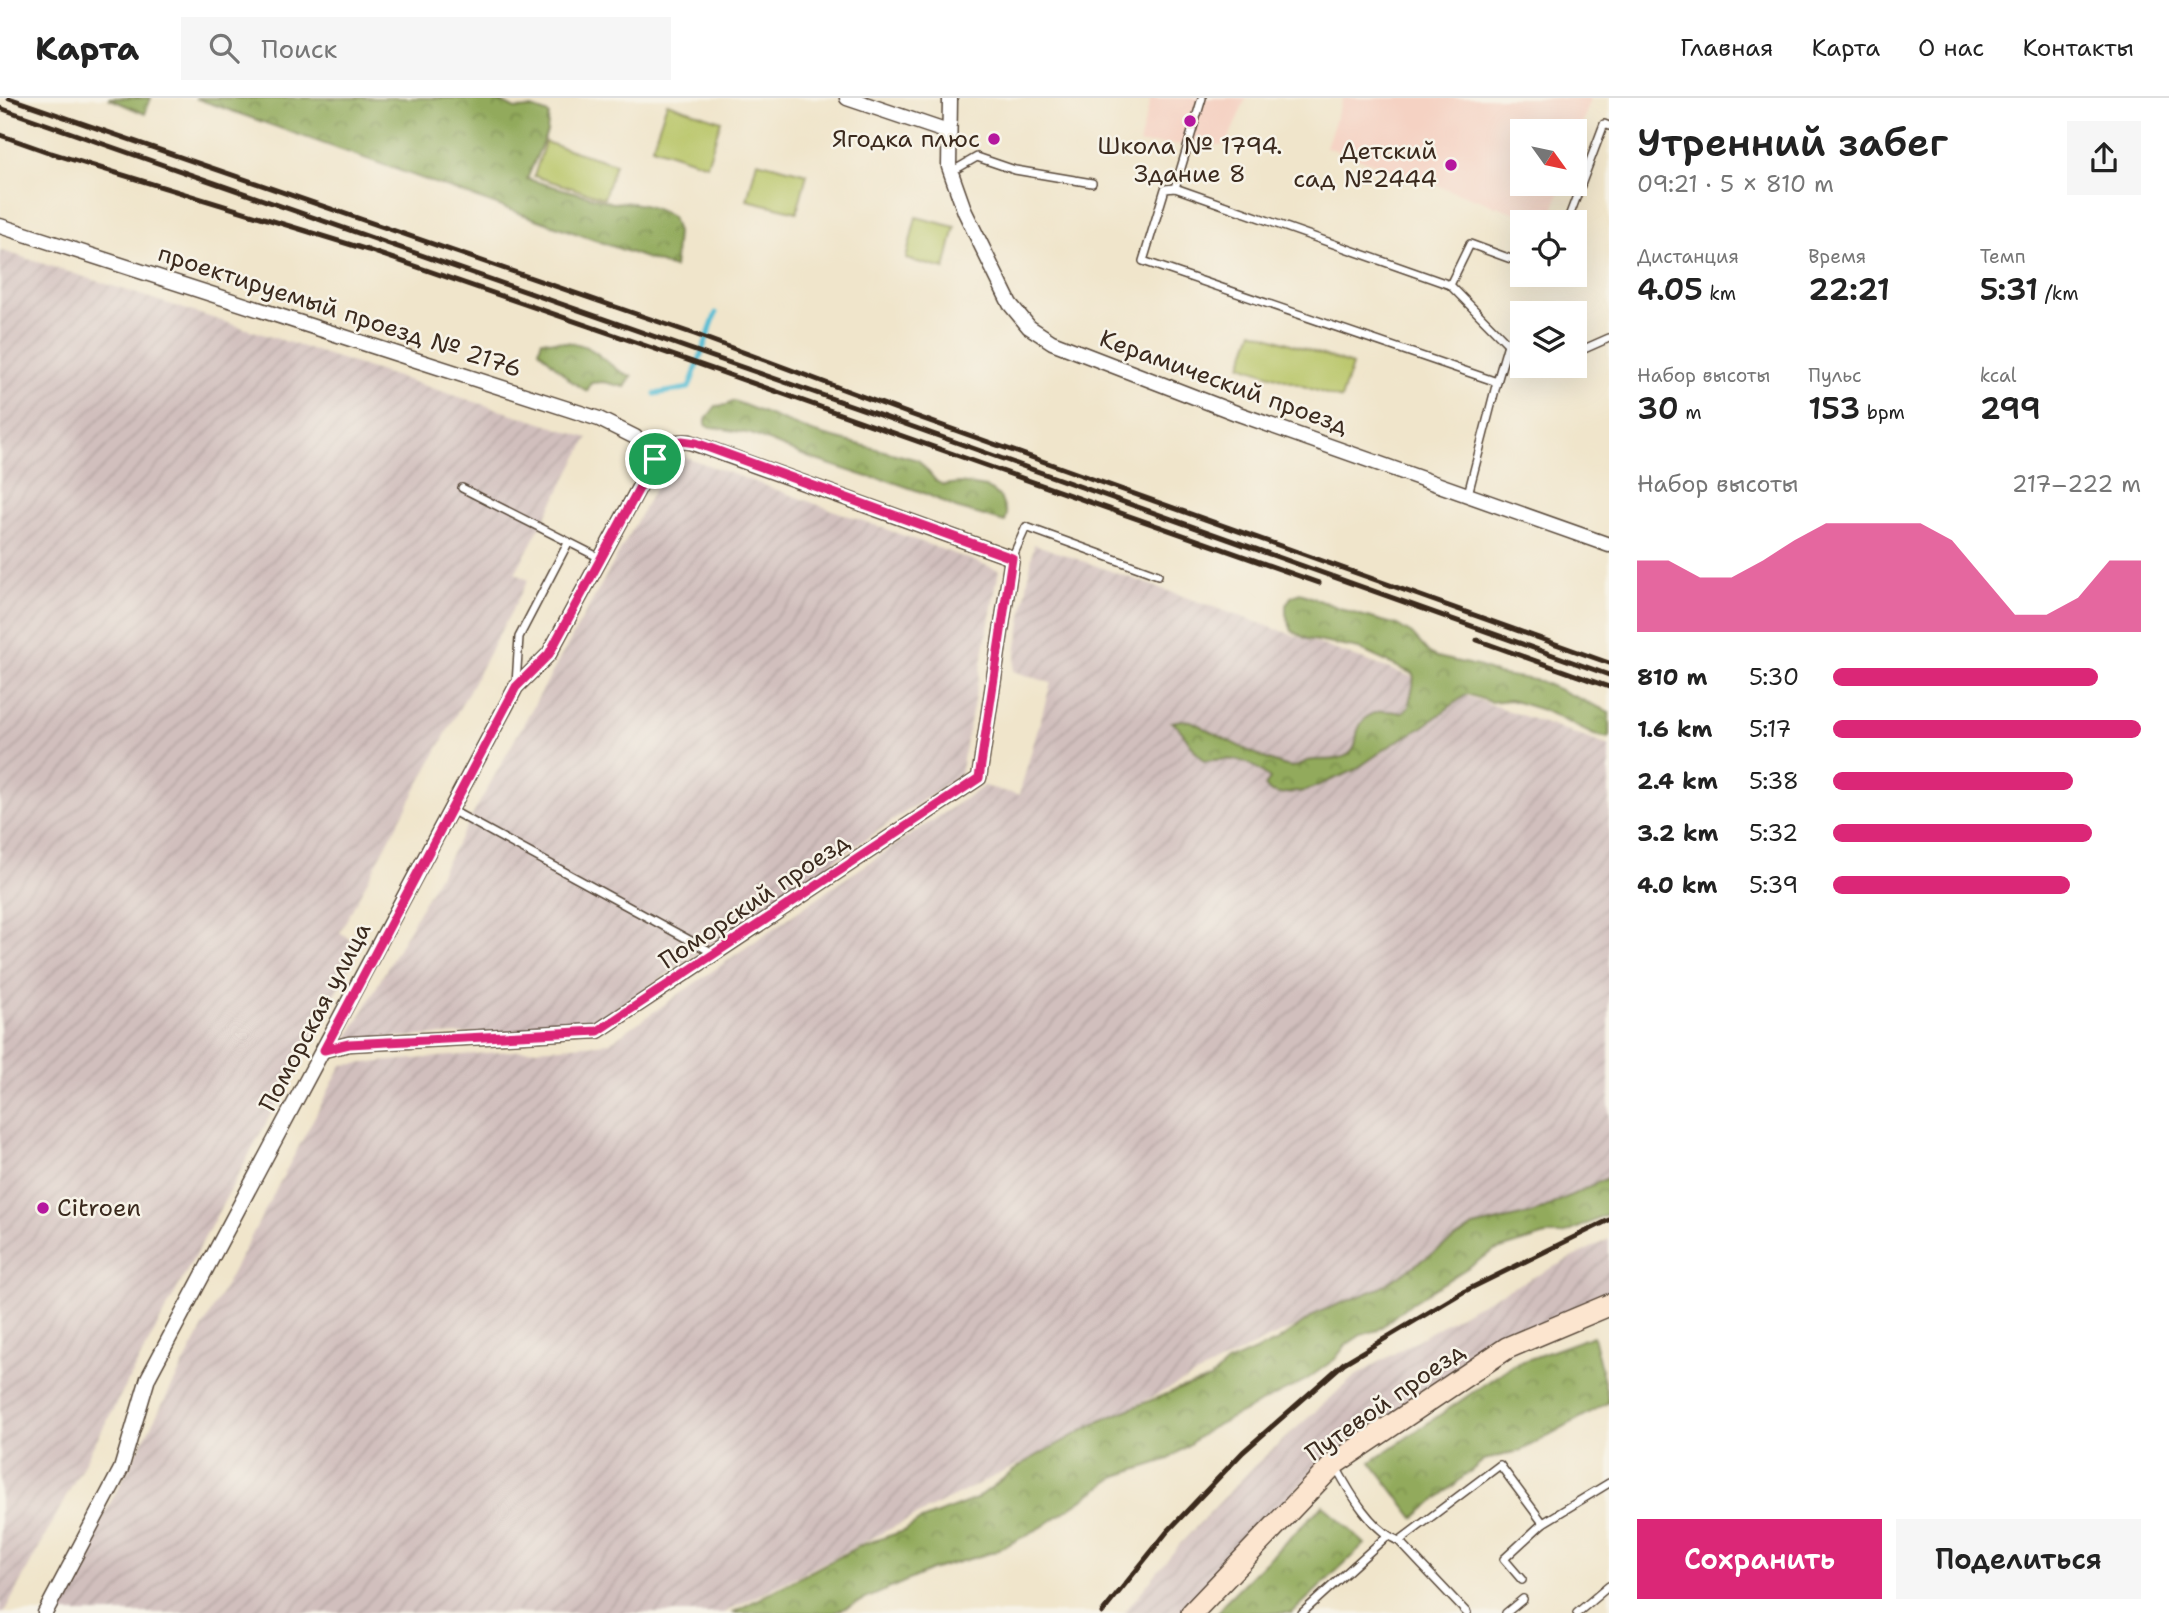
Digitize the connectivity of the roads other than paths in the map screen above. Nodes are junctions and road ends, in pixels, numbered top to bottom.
1 (848, 98) edge
2 (950, 98) edge
3 (1202, 98) edge
4 (1609, 126) edge
5 (947, 132) junction
6 (950, 172) junction
7 (1093, 183) dead end
8 (1175, 188) junction
9 (1572, 210) edge
10 (0, 226) edge
11 (1510, 259) edge
12 (1450, 285) junction
13 (1609, 338) edge
14 (1508, 344) joint
15 (1587, 348) edge
16 (1497, 382) junction
17 (655, 459) junction
18 (462, 488) dead end
19 (1467, 496) junction
20 (568, 542) junction
21 (1609, 545) edge
22 (601, 558) junction
23 (1012, 558) junction
24 (1158, 575) dead end
25 (516, 687) junction
26 (451, 810) junction
27 (716, 954) junction
28 (324, 1050) junction
29 (1609, 1305) edge
30 (1334, 1464) junction
31 (1609, 1483) edge
32 (1543, 1523) junction
33 (1387, 1536) junction
34 (1399, 1541) junction
35 (1522, 1580) dead end
36 (1609, 1586) edge
37 (1523, 1599) dead end
38 (45, 1613) edge
39 (1192, 1613) edge
40 (1302, 1613) edge
41 (1467, 1613) edge
42 (1506, 1613) edge
43 (1577, 1613) edge

1 - 5 street
2 - 5 street, Керамический проезд
3 - 8 lane
4 - 9 lane
5 - 6 street, Керамический проезд
6 - 7 lane
6 - 19 street, Керамический проезд
8 - 12 lane
8 - 16 lane
10 - 17 street, проектируемый проезд № 2176
11 - 12 lane
12 - 14 lane
13 - 15 lane
14 - 16 lane
16 - 19 lane
17 - 22 street, Поморская улица
17 - 23 street
18 - 20 lane
19 - 21 street, Керамический проезд
20 - 22 lane
20 - 25 lane
22 - 25 street, Поморская улица
23 - 24 lane
23 - 27 street, Поморский проезд
25 - 26 street, Поморская улица
26 - 27 lane
26 - 28 street, Поморская улица
27 - 28 street, Поморский проезд
28 - 38 street, Поморская улица
29 - 30 street, Путевой проезд
30 - 33 lane
30 - 39 street, Путевой проезд
31 - 32 lane
32 - 34 lane
32 - 35 lane
33 - 34 lane
33 - 40 lane
34 - 41 lane
36 - 43 lane
37 - 42 lane

